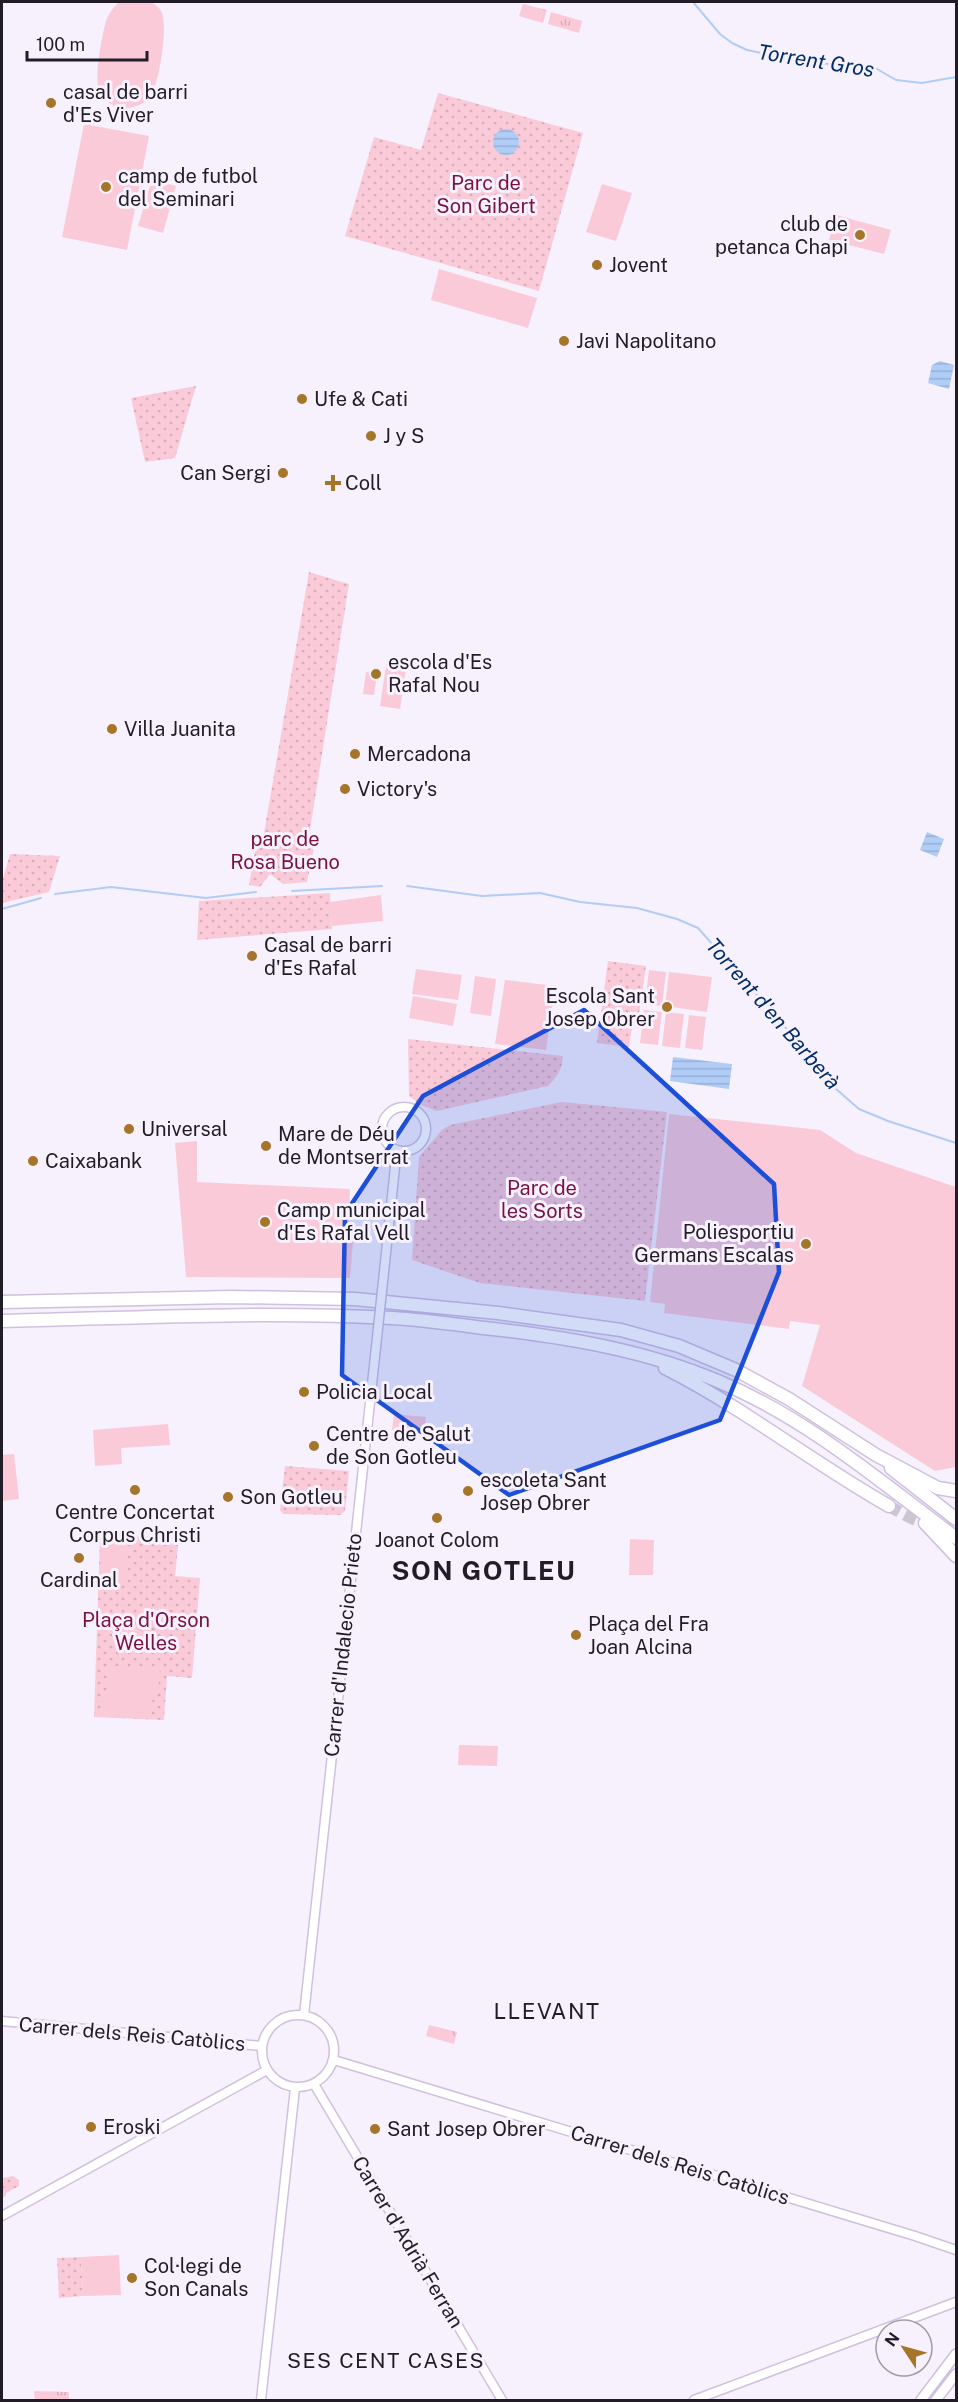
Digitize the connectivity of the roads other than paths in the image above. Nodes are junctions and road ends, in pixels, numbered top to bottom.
1 (391, 1148) junction
2 (408, 1151) junction
3 (395, 1167) junction
4 (2, 1302) edge
5 (2, 1321) edge
6 (617, 1348) junction
7 (876, 1455) junction
8 (889, 1489) junction
9 (957, 1491) edge
10 (926, 1495) junction
11 (889, 1506) tunnel mouth
12 (957, 1514) edge
13 (920, 1518) junction
14 (957, 1519) edge
15 (957, 1538) edge
16 (957, 1545) edge
17 (957, 1556) edge
18 (304, 2014) junction
19 (2, 2021) edge
20 (262, 2046) junction
21 (334, 2060) junction
22 (267, 2070) junction
23 (314, 2084) junction
24 (295, 2088) junction
25 (2, 2216) edge
26 (957, 2250) edge
27 (957, 2302) edge
28 (957, 2354) edge
29 (957, 2374) edge
30 (261, 2400) edge
31 (502, 2400) edge
32 (694, 2400) edge
33 (921, 2400) edge
34 (936, 2400) edge

1 - 2 street
1 - 2 street
1 - 3 street, Carrer d'Indalecio Prieto
2 - 3 street
3 - 18 street, Carrer d'Indalecio Prieto, bridge
4 - 7 highway
5 - 6 highway
6 - 8 highway
6 - 11 highway
7 - 9 highway
7 - 10 highway
8 - 13 highway
8 - 15 highway
10 - 12 highway
10 - 14 highway
13 - 16 highway
13 - 17 highway
18 - 20 street
18 - 21 street
19 - 20 street, Carrer dels Reis Catòlics
20 - 22 street
21 - 23 street
21 - 26 street, Carrer dels Reis Catòlics
22 - 24 street
22 - 25 street
23 - 24 street
23 - 31 street, Carrer d'Adrià Ferran
24 - 30 street
27 - 32 street
28 - 33 main road
29 - 34 main road

